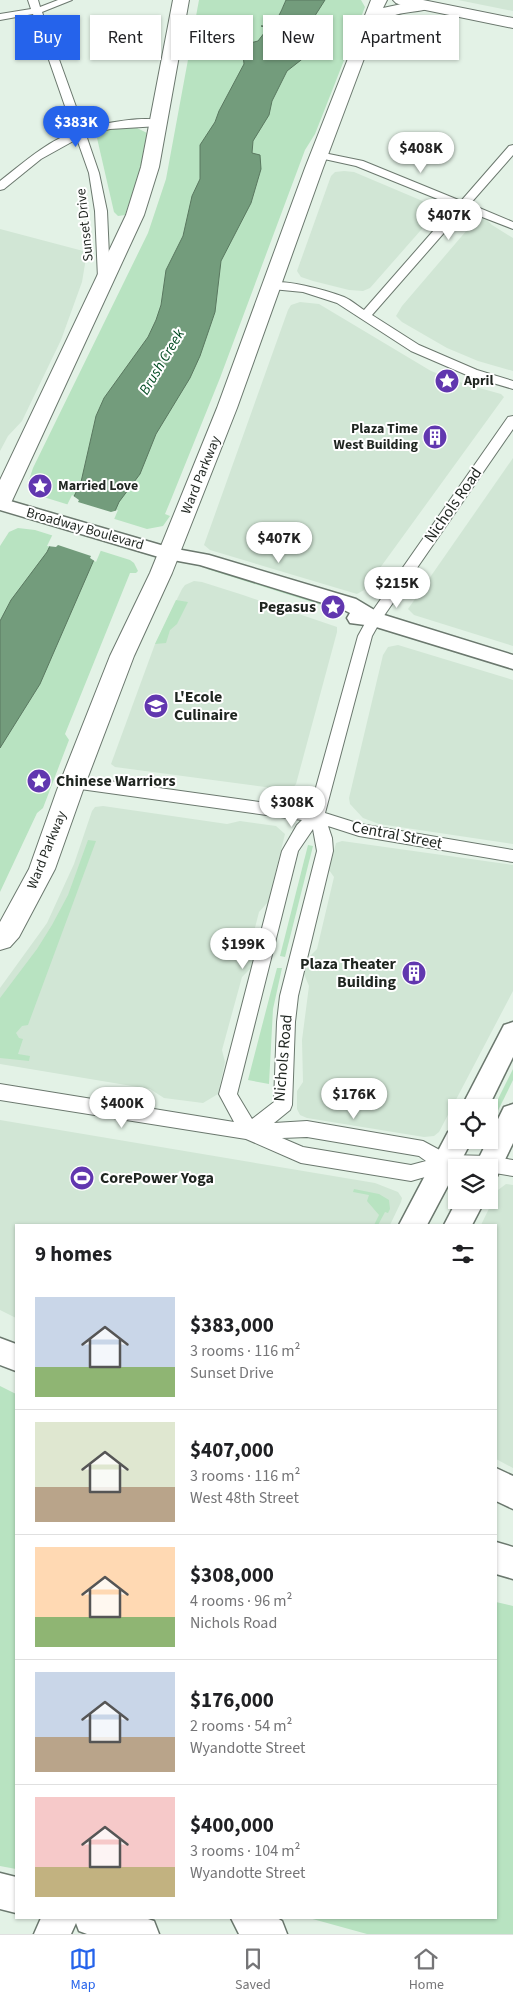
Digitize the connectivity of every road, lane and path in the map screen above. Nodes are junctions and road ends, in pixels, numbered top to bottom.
1 (33, 0) edge
2 (67, 0) edge
3 (181, 0) edge
4 (379, 0) edge
5 (401, 0) edge
6 (427, 5) junction
7 (37, 11) junction
8 (373, 15) edge
9 (380, 15) edge
10 (0, 17) edge
11 (513, 23) edge
12 (355, 60) edge
13 (159, 123) junction
14 (80, 133) junction
15 (513, 148) edge
16 (319, 155) junction
17 (0, 187) edge
18 (463, 206) junction
19 (513, 226) edge
20 (104, 278) junction
21 (272, 285) junction
22 (366, 316) junction
23 (513, 385) edge
24 (513, 420) edge
25 (0, 503) edge
26 (169, 554) junction
27 (374, 619) junction
28 (513, 662) edge
29 (73, 782) junction
30 (316, 816) junction
31 (513, 856) edge
32 (0, 940) edge
33 (513, 1032) edge
34 (0, 1092) edge
35 (479, 1099) edge
36 (513, 1115) edge
37 (250, 1132) junction
38 (452, 1152) edge
39 (474, 1159) edge
40 (498, 1160) edge
41 (466, 1209) edge
42 (414, 1224) edge
43 (459, 1224) edge
44 (0, 1351) edge
45 (15, 1358) edge
46 (497, 1484) edge
47 (513, 1494) edge
48 (497, 1558) edge
49 (513, 1562) edge
50 (0, 1891) edge
51 (15, 1895) edge
52 (60, 1919) edge
53 (250, 1919) edge
54 (52, 1934) edge
55 (269, 1934) edge

1 - 7 street, Sunset Drive
2 - 7 street
3 - 13 main road
4 - 8 main road, Ward Parkway
5 - 6 main road
6 - 9 main road
6 - 11 main road
7 - 10 street
7 - 14 street, Sunset Drive
12 - 16 main road, Ward Parkway
13 - 14 street
13 - 20 main road
14 - 17 street
14 - 20 street, Sunset Drive
15 - 18 street
16 - 18 street
16 - 21 main road, Ward Parkway
18 - 19 street
18 - 22 street
20 - 25 main road
21 - 22 street
21 - 26 main road, Ward Parkway
22 - 23 street
24 - 27 street, Nichols Road
25 - 26 street, Broadway Boulevard
26 - 27 street, Broadway Boulevard
26 - 29 main road, Ward Parkway
27 - 28 street, Broadway Boulevard
27 - 30 street, Nichols Road
29 - 30 street, Central Street
29 - 32 main road, Ward Parkway
30 - 31 street, Central Street
30 - 37 street, Nichols Road
30 - 37 street, Nichols Road
33 - 35 street
34 - 37 street
36 - 40 street
37 - 38 street
37 - 38 street
38 - 39 street
38 - 42 street
41 - 43 street
44 - 45 street
46 - 47 street
48 - 49 street
50 - 51 street
52 - 54 street
53 - 55 street

